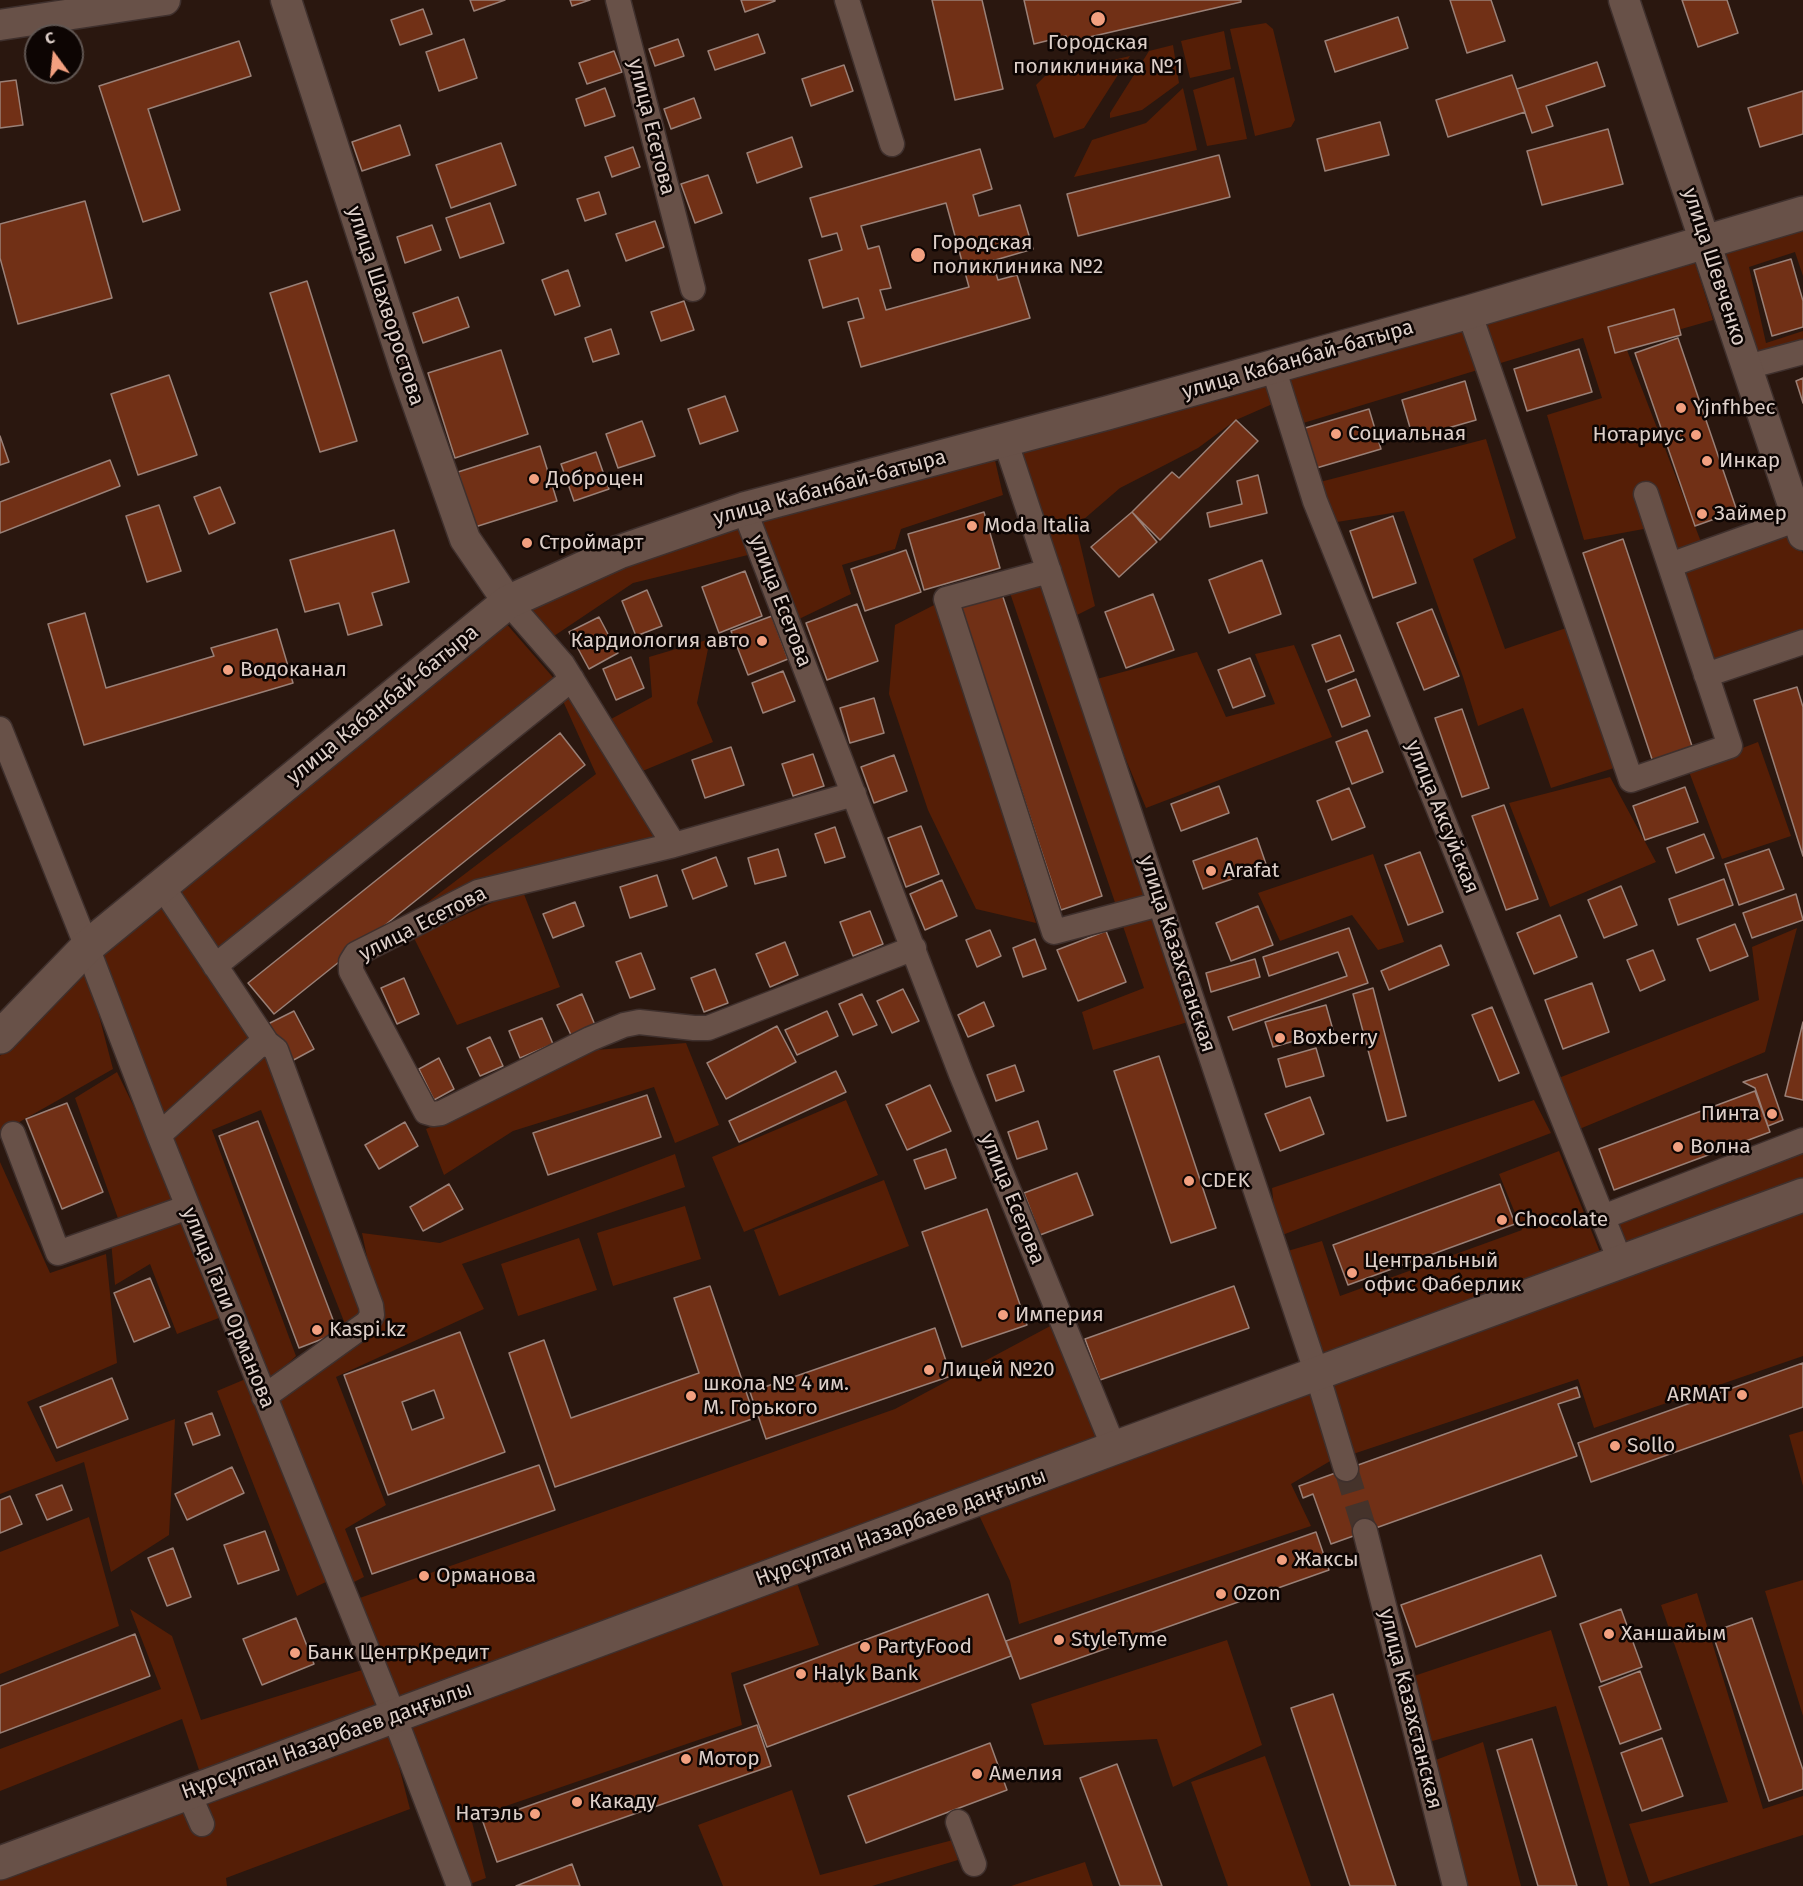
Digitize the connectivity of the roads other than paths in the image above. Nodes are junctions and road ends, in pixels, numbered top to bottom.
1 (165, 0) edge
2 (285, 0) edge
3 (618, 0) edge
4 (847, 0) edge
5 (1624, 0) edge
6 (0, 25) edge
7 (892, 144) dead end
8 (1803, 213) edge
9 (1706, 242) junction
10 (693, 289) dead end
11 (1469, 312) junction
12 (1803, 352) edge
13 (1273, 367) junction
14 (1747, 367) junction
15 (1005, 440) junction
16 (1646, 494) dead end
17 (744, 509) junction
18 (1800, 527) edge
19 (1670, 566) junction
20 (1049, 571) junction
21 (508, 602) junction
22 (1803, 642) edge
23 (1707, 675) junction
24 (572, 679) junction
25 (0, 729) edge
26 (854, 794) junction
27 (674, 845) junction
28 (162, 886) junction
29 (1160, 904) junction
30 (87, 947) junction
31 (914, 948) junction
32 (215, 966) junction
33 (0, 1037) edge
34 (267, 1043) junction
35 (13, 1134) dead end
36 (159, 1135) junction
37 (1803, 1140) edge
38 (1803, 1195) edge
39 (188, 1207) junction
40 (1603, 1217) junction
41 (1621, 1263) junction
42 (1317, 1374) junction
43 (264, 1397) junction
44 (1114, 1448) junction
45 (1346, 1469) tunnel mouth
46 (1365, 1532) tunnel mouth
47 (393, 1716) junction
48 (188, 1792) junction
49 (958, 1822) dead end
50 (202, 1824) dead end
51 (0, 1863) edge
52 (974, 1864) dead end
53 (459, 1886) edge
54 (1455, 1886) edge

1 - 6 street
2 - 21 street, улица Шахворостова
3 - 10 street, улица Есетова
4 - 7 street
5 - 9 street, улица Шевченко
8 - 9 main road, улица Кабанбай-батыра
9 - 11 main road, улица Кабанбай-батыра
9 - 14 street, улица Шевченко
11 - 13 main road, улица Кабанбай-батыра
11 - 23 street
12 - 14 street
13 - 15 main road, улица Кабанбай-батыра
13 - 40 street, улица Аксуйская
14 - 18 street, улица Шевченко
15 - 17 main road, улица Кабанбай-батыра
15 - 20 street, улица Казахстанская
16 - 19 street
17 - 21 main road, улица Кабанбай-батыра
17 - 26 street, улица Есетова
18 - 19 street
19 - 23 street
20 - 29 street, улица Казахстанская
20 - 29 street
21 - 24 street
21 - 28 main road, улица Кабанбай-батыра
22 - 23 street
24 - 27 street
24 - 32 street
25 - 30 street, улица Гали Орманова
26 - 27 street, улица Есетова
26 - 31 street, улица Есетова
27 - 31 street, улица Есетова
28 - 30 main road, улица Кабанбай-батыра
28 - 32 street
29 - 42 street, улица Казахстанская
30 - 33 main road, улица Кабанбай-батыра
30 - 36 street, улица Гали Орманова
31 - 44 street, улица Есетова
32 - 34 street
34 - 36 street
34 - 43 street
35 - 39 street
36 - 39 street, улица Гали Орманова
37 - 40 street
38 - 41 main road, Нұрсұлтан Назарбаев даңғылы
39 - 43 street, улица Гали Орманова
40 - 41 street, улица Аксуйская
41 - 42 main road, Нұрсұлтан Назарбаев даңғылы
42 - 44 main road, Нұрсұлтан Назарбаев даңғылы
42 - 45 street, улица Казахстанская
43 - 47 street, улица Гали Орманова
44 - 47 main road, Нұрсұлтан Назарбаев даңғылы
46 - 54 street, улица Казахстанская
47 - 48 main road, Нұрсұлтан Назарбаев даңғылы
47 - 53 street, улица Гали Орманова
48 - 50 street
48 - 51 main road, Нұрсұлтан Назарбаев даңғылы
49 - 52 street

